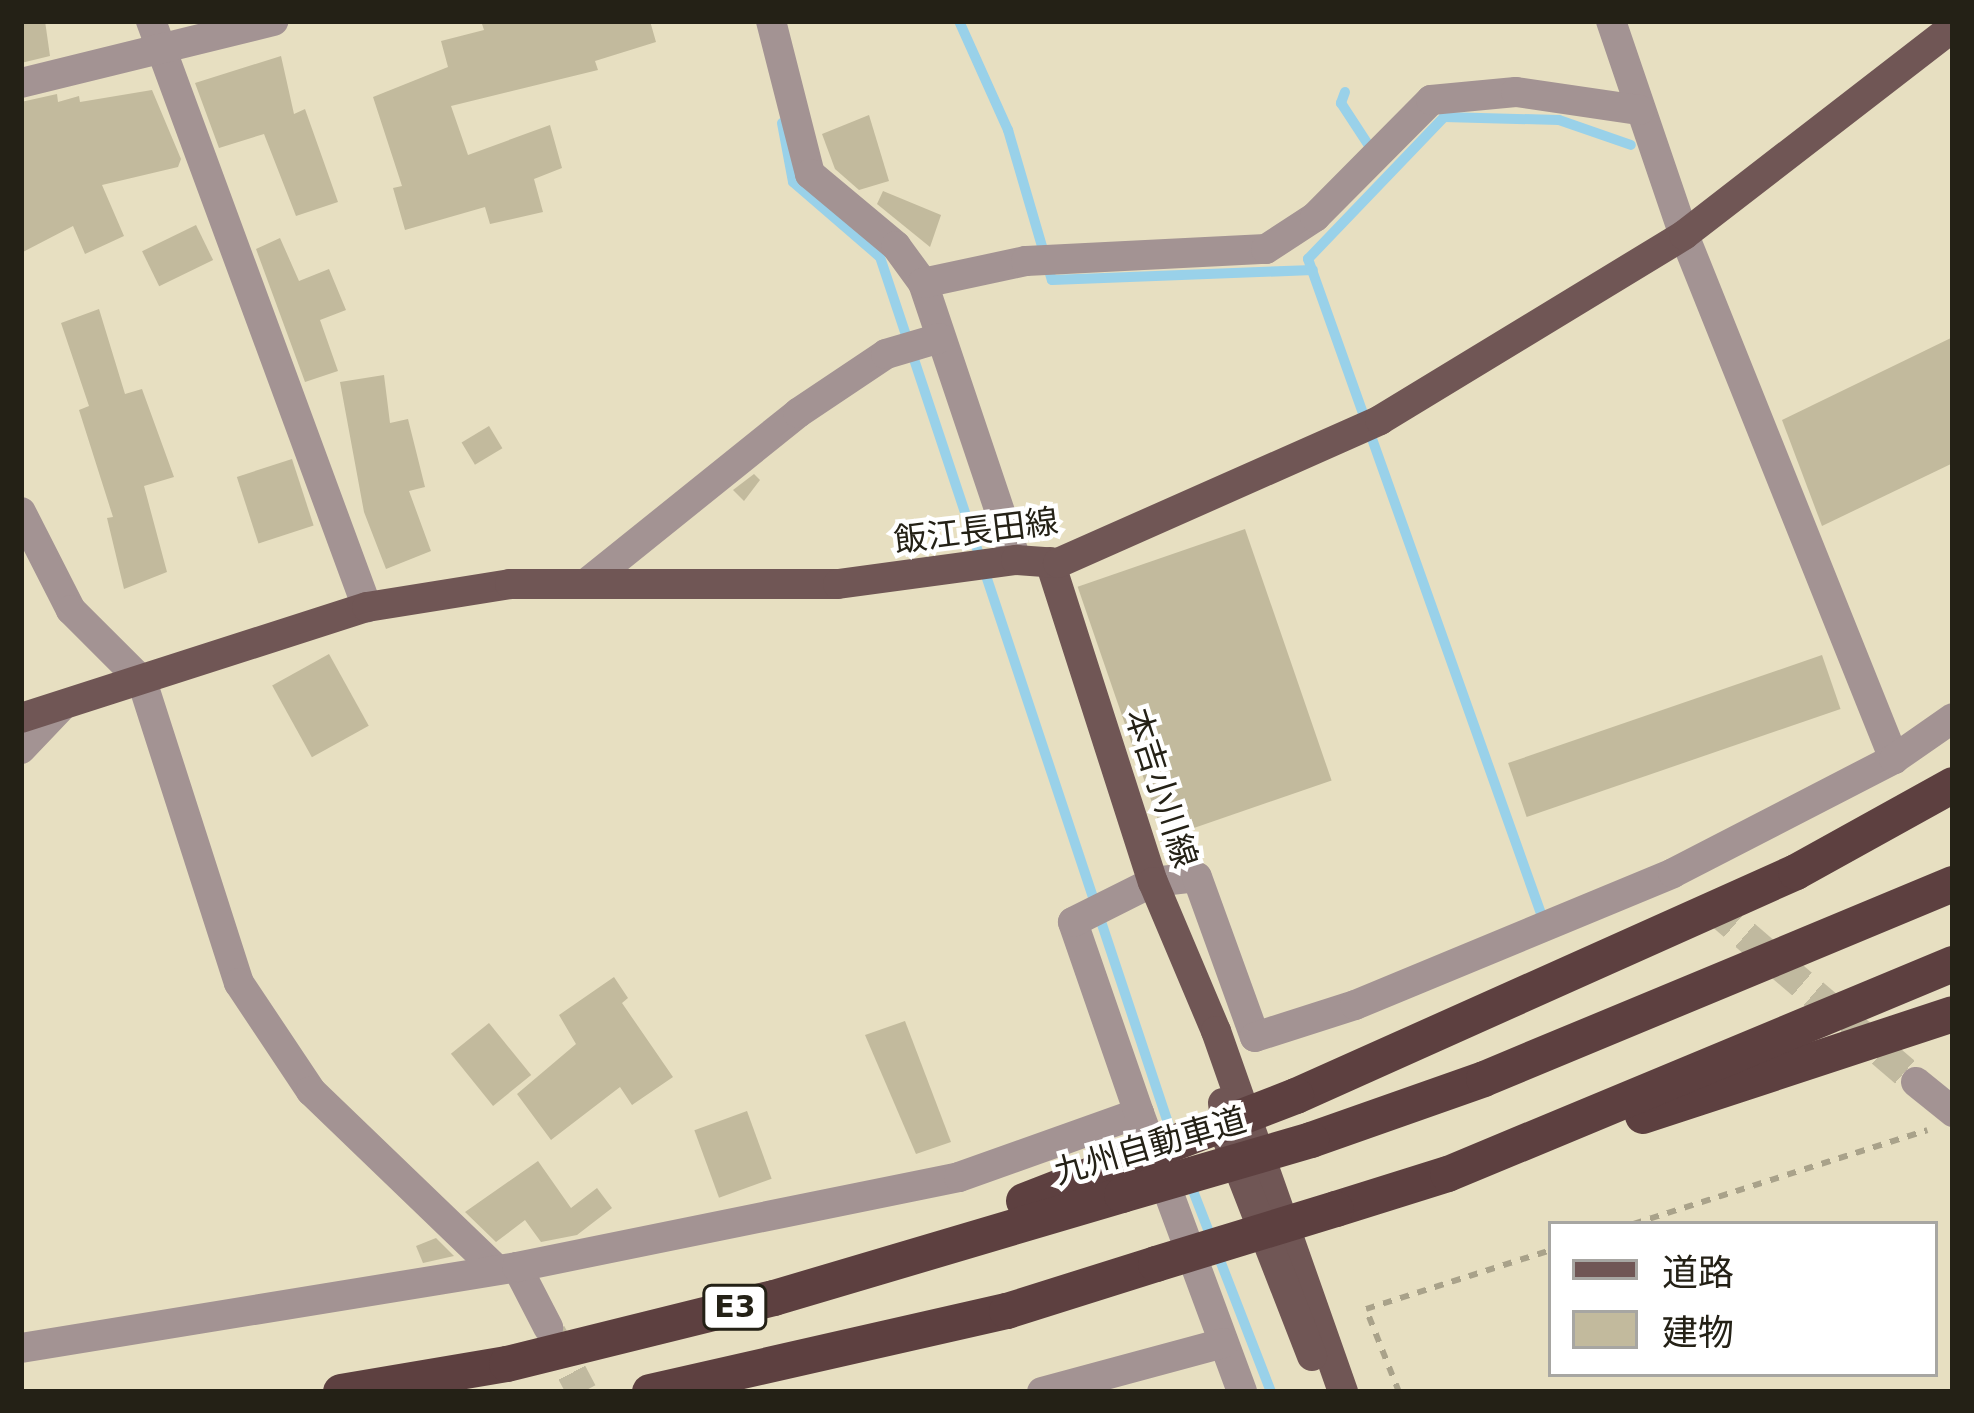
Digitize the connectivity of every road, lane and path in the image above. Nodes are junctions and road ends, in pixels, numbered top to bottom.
1 (273, 21) edge
2 (772, 21) edge
3 (1611, 21) edge
4 (1953, 26) edge
5 (154, 36) edge
6 (21, 83) edge
7 (1640, 110) junction
8 (1684, 235) junction
9 (923, 283) junction
10 (940, 338) junction
11 (21, 512) edge
12 (1016, 560) junction
13 (1051, 562) junction
14 (588, 583) junction
15 (367, 607) junction
16 (142, 681) junction
17 (61, 707) junction
18 (21, 718) edge
19 (1953, 718) edge
20 (21, 749) edge
21 (1894, 759) junction
22 (1953, 784) edge
23 (1673, 873) junction
24 (1153, 882) junction
25 (1953, 884) edge
26 (1711, 906) tunnel mouth
27 (1953, 964) edge
28 (1953, 1014) edge
29 (1216, 1031) junction
30 (1916, 1082) tunnel mouth
31 (1138, 1113) junction
32 (1942, 1120) edge
33 (1448, 1174) junction
34 (1120, 1180) junction
35 (1642, 1221) edge
36 (1548, 1251) edge
37 (507, 1268) junction
38 (548, 1327) tunnel mouth
39 (1223, 1343) junction
40 (21, 1348) edge
41 (341, 1392) edge
42 (650, 1392) edge
43 (1042, 1392) edge
44 (1242, 1392) edge
45 (1330, 1392) edge
46 (1342, 1392) edge
47 (1399, 1392) edge

1 - 5 street
2 - 9 street
3 - 7 street
4 - 8 main road, 飯江長田線
5 - 6 street
5 - 15 street
7 - 8 street
7 - 9 street
8 - 13 main road, 飯江長田線
8 - 21 street
9 - 10 street
10 - 12 street
10 - 14 street
11 - 16 street
12 - 13 main road, 飯江長田線
12 - 14 main road, 飯江長田線
13 - 24 main road, 本吉小川線
14 - 15 main road, 飯江長田線
15 - 16 main road, 飯江長田線
16 - 17 main road, 飯江長田線
16 - 37 street
17 - 18 main road, 飯江長田線
17 - 20 street
19 - 21 street
21 - 23 street
22 - 34 highway, bridge
23 - 24 street
23 - 26 street
24 - 29 main road, 本吉小川線
24 - 31 street
25 - 34 highway, 九州自動車道 / E3, bridge
27 - 33 highway, E3
28 - 33 highway
29 - 45 main road, 本吉小川線
29 - 46 main road, 本吉小川線
30 - 32 street
31 - 37 street
31 - 39 street
32 - 35 path
33 - 42 highway, E3, bridge
34 - 41 highway, 九州自動車道 / E3
36 - 47 path
37 - 38 street
37 - 40 street
39 - 43 street
39 - 44 street

